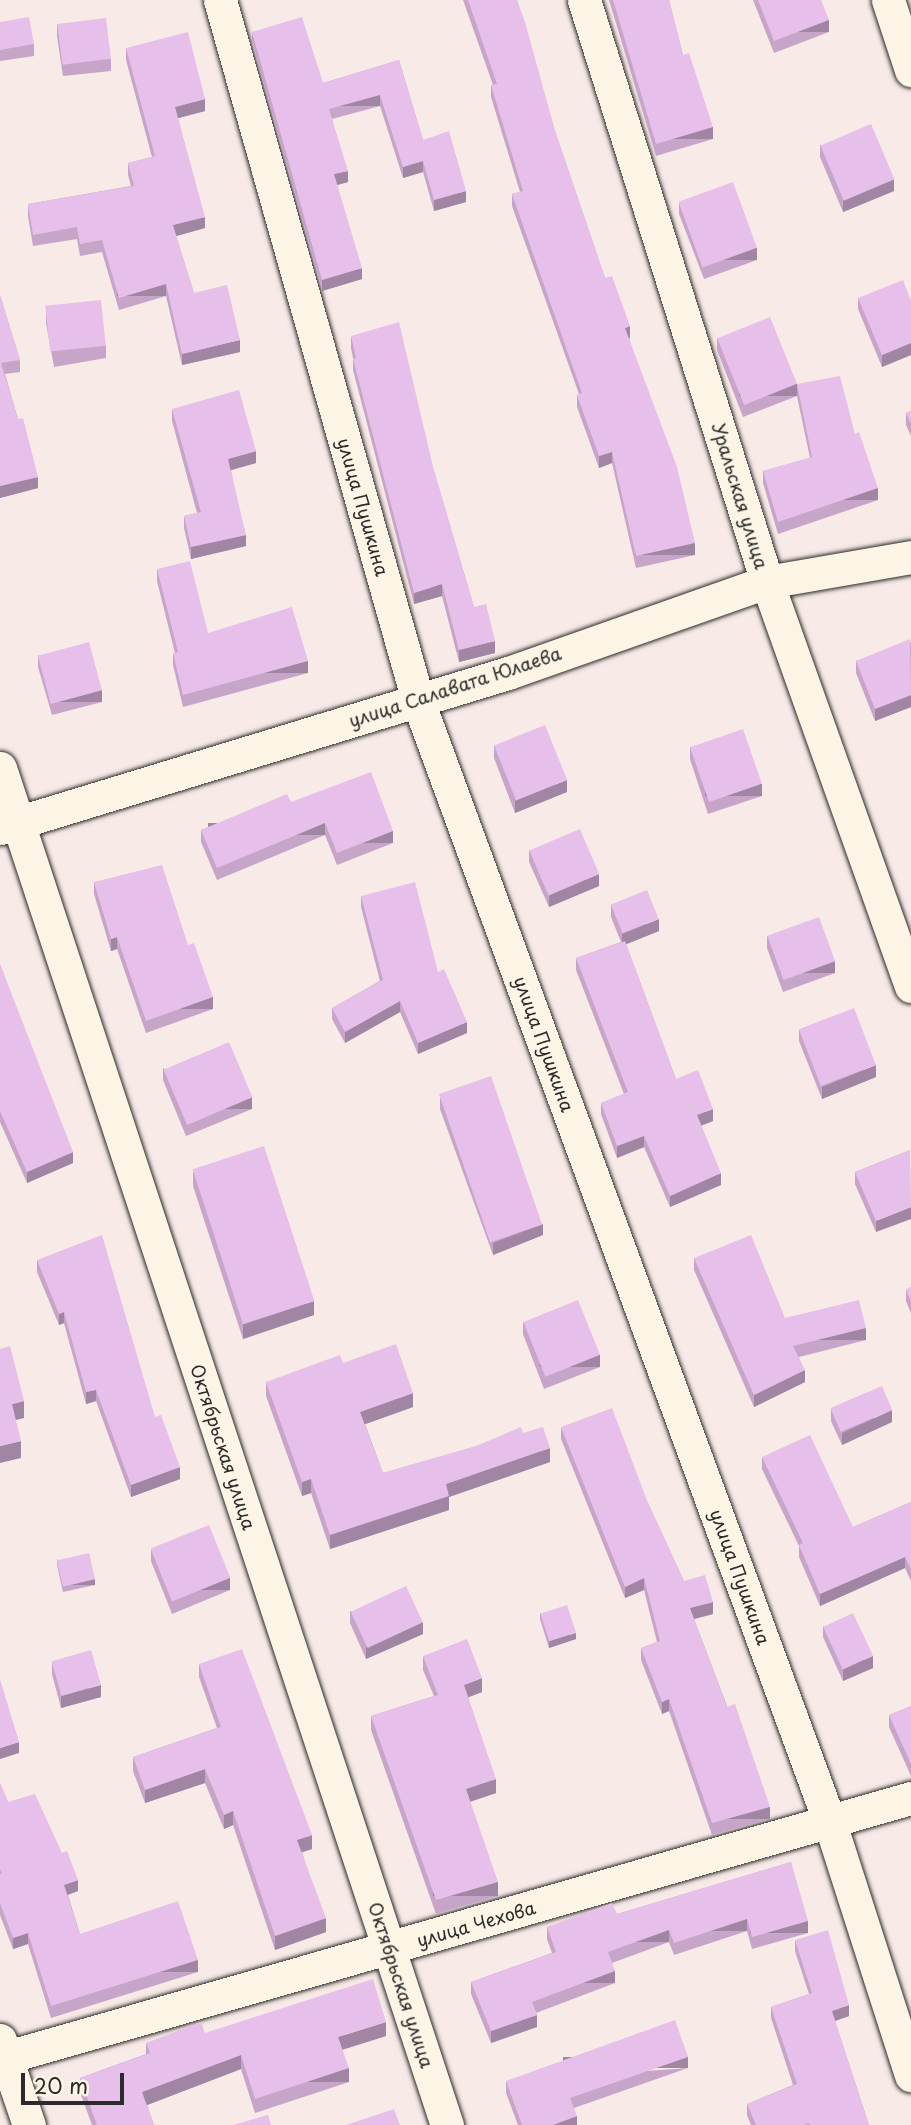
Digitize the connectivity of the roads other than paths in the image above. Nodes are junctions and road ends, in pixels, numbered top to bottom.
1 (220, 0) edge
2 (584, 0) edge
3 (887, 0) edge
4 (911, 70) edge
5 (911, 557) edge
6 (767, 582) junction
7 (418, 701) junction
8 (0, 768) edge
9 (8, 825) edge
10 (911, 986) edge
11 (911, 1798) edge
12 (830, 1823) junction
13 (389, 1949) junction
14 (2, 2052) edge
15 (911, 2075) edge
16 (29, 2125) edge
17 (447, 2125) edge

1 - 7 street, улица Пушкина
2 - 6 street, Уральская улица
3 - 4 street
5 - 6 street, улица Салавата Юлаева
6 - 7 street, улица Салавата Юлаева
6 - 10 street, Уральская улица
7 - 9 street, улица Салавата Юлаева
7 - 12 street, улица Пушкина
8 - 9 street, Октябрьская улица
9 - 13 street, Октябрьская улица
11 - 12 street, улица Чехова
12 - 13 street, улица Чехова
12 - 15 street, улица Пушкина
13 - 14 street, улица Чехова
13 - 17 street, Октябрьская улица
14 - 16 street

